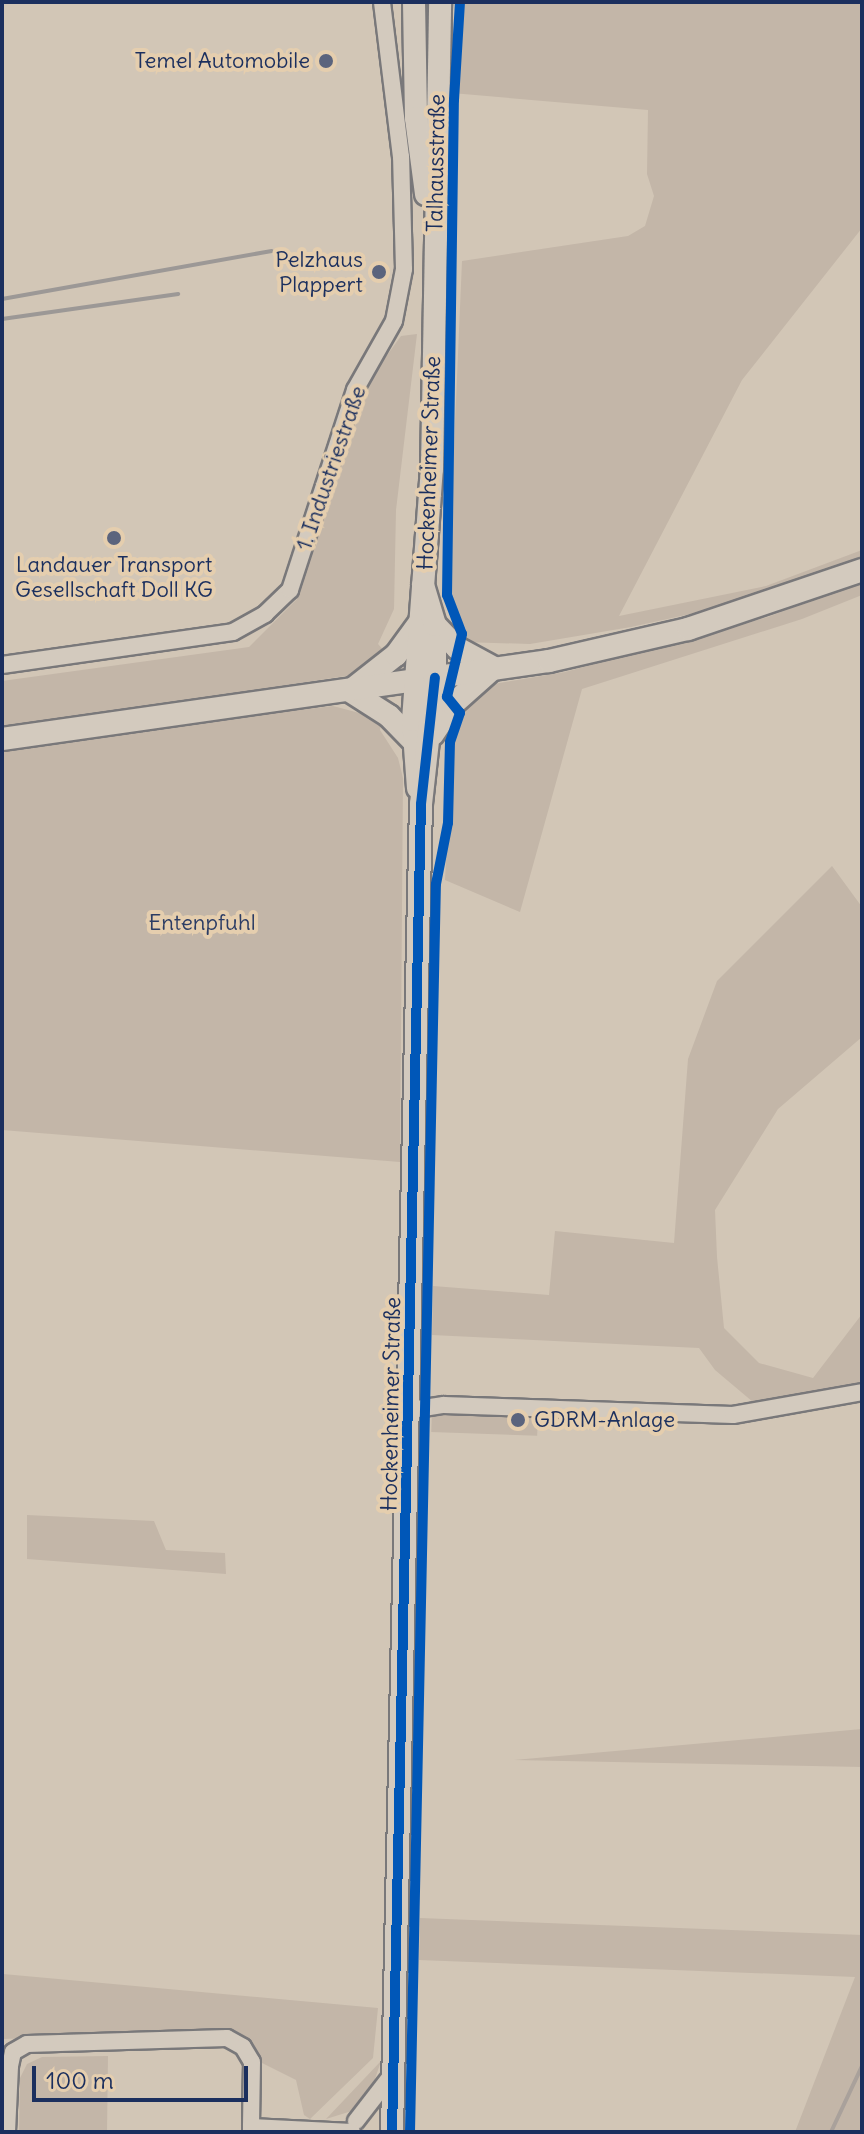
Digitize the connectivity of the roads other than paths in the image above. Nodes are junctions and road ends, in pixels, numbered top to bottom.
1 (382, 2) edge
2 (414, 2) edge
3 (440, 2) edge
4 (435, 258) junction
5 (862, 570) edge
6 (427, 624) junction
7 (2, 665) edge
8 (494, 668) junction
9 (425, 680) junction
10 (350, 691) junction
11 (423, 738) junction
12 (2, 739) edge
13 (862, 1392) edge
14 (411, 1410) junction
15 (394, 2071) junction
16 (347, 2127) edge
17 (251, 2129) edge
18 (392, 2129) edge
19 (7, 2132) edge

1 - 7 street, 1. Industriestraße
2 - 4 main road, Talhausstraße
3 - 4 main road, Talhausstraße
4 - 6 main road, Hockenheimer Straße
5 - 8 main road
6 - 8 main road
6 - 9 main road, Hockenheimer Straße
6 - 10 main road
8 - 9 main road
8 - 11 main road
9 - 10 main road
9 - 11 main road, Hockenheimer Straße
10 - 11 main road
10 - 12 main road
11 - 14 main road, Hockenheimer Straße
13 - 14 street
14 - 15 main road, Hockenheimer Straße
15 - 16 street
15 - 18 main road, Hockenheimer Straße
16 - 17 street
16 - 18 street
17 - 19 street

